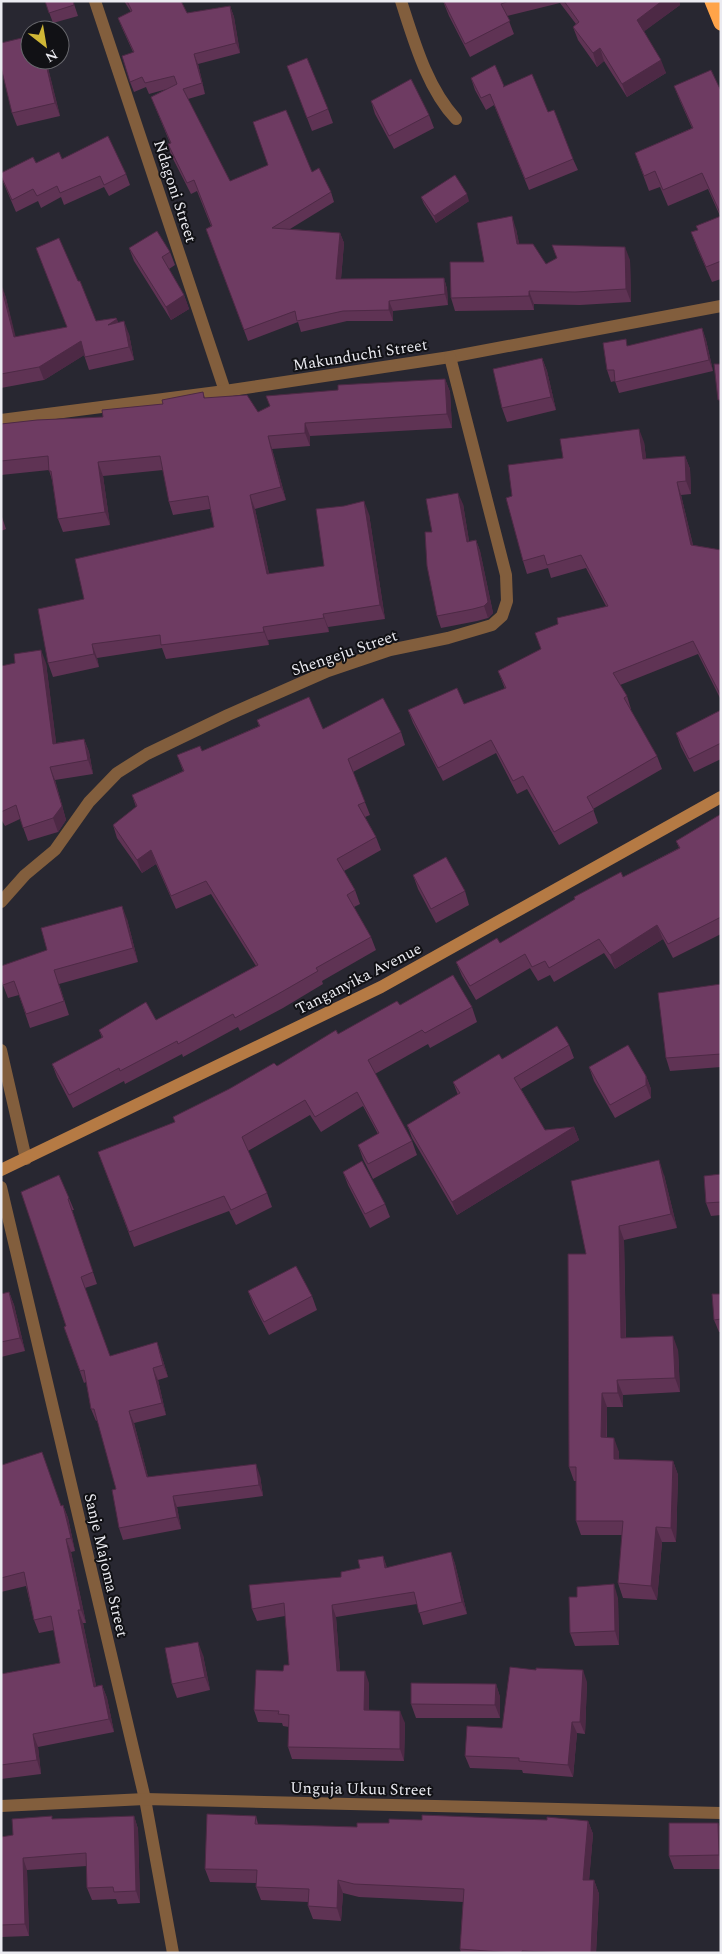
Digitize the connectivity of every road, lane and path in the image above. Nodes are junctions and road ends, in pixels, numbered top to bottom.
1 (95, 1) edge
2 (401, 1) edge
3 (712, 1) edge
4 (721, 23) edge
5 (456, 120) dead end
6 (721, 306) edge
7 (450, 357) junction
8 (224, 391) junction
9 (1, 420) edge
10 (721, 797) edge
11 (1, 902) edge
12 (1, 1050) edge
13 (26, 1159) junction
14 (1, 1170) edge
15 (1, 1186) edge
16 (145, 1799) junction
17 (1, 1806) edge
18 (721, 1813) edge
19 (173, 1953) edge

1 - 8 street, Ndagoni Street
2 - 5 street
3 - 4 highway
6 - 7 street, Makunduchi Street
7 - 8 street, Makunduchi Street
7 - 11 street, Shengeju Street
8 - 9 street, Makunduchi Street
10 - 13 main road, Tanganyika Avenue
12 - 13 street
13 - 14 main road, Tanganyika Avenue
15 - 16 street, Sanje Majoma Street
16 - 17 street, Unguja Ukuu Street
16 - 18 street, Unguja Ukuu Street
16 - 19 street, Sanje Majoma Street

